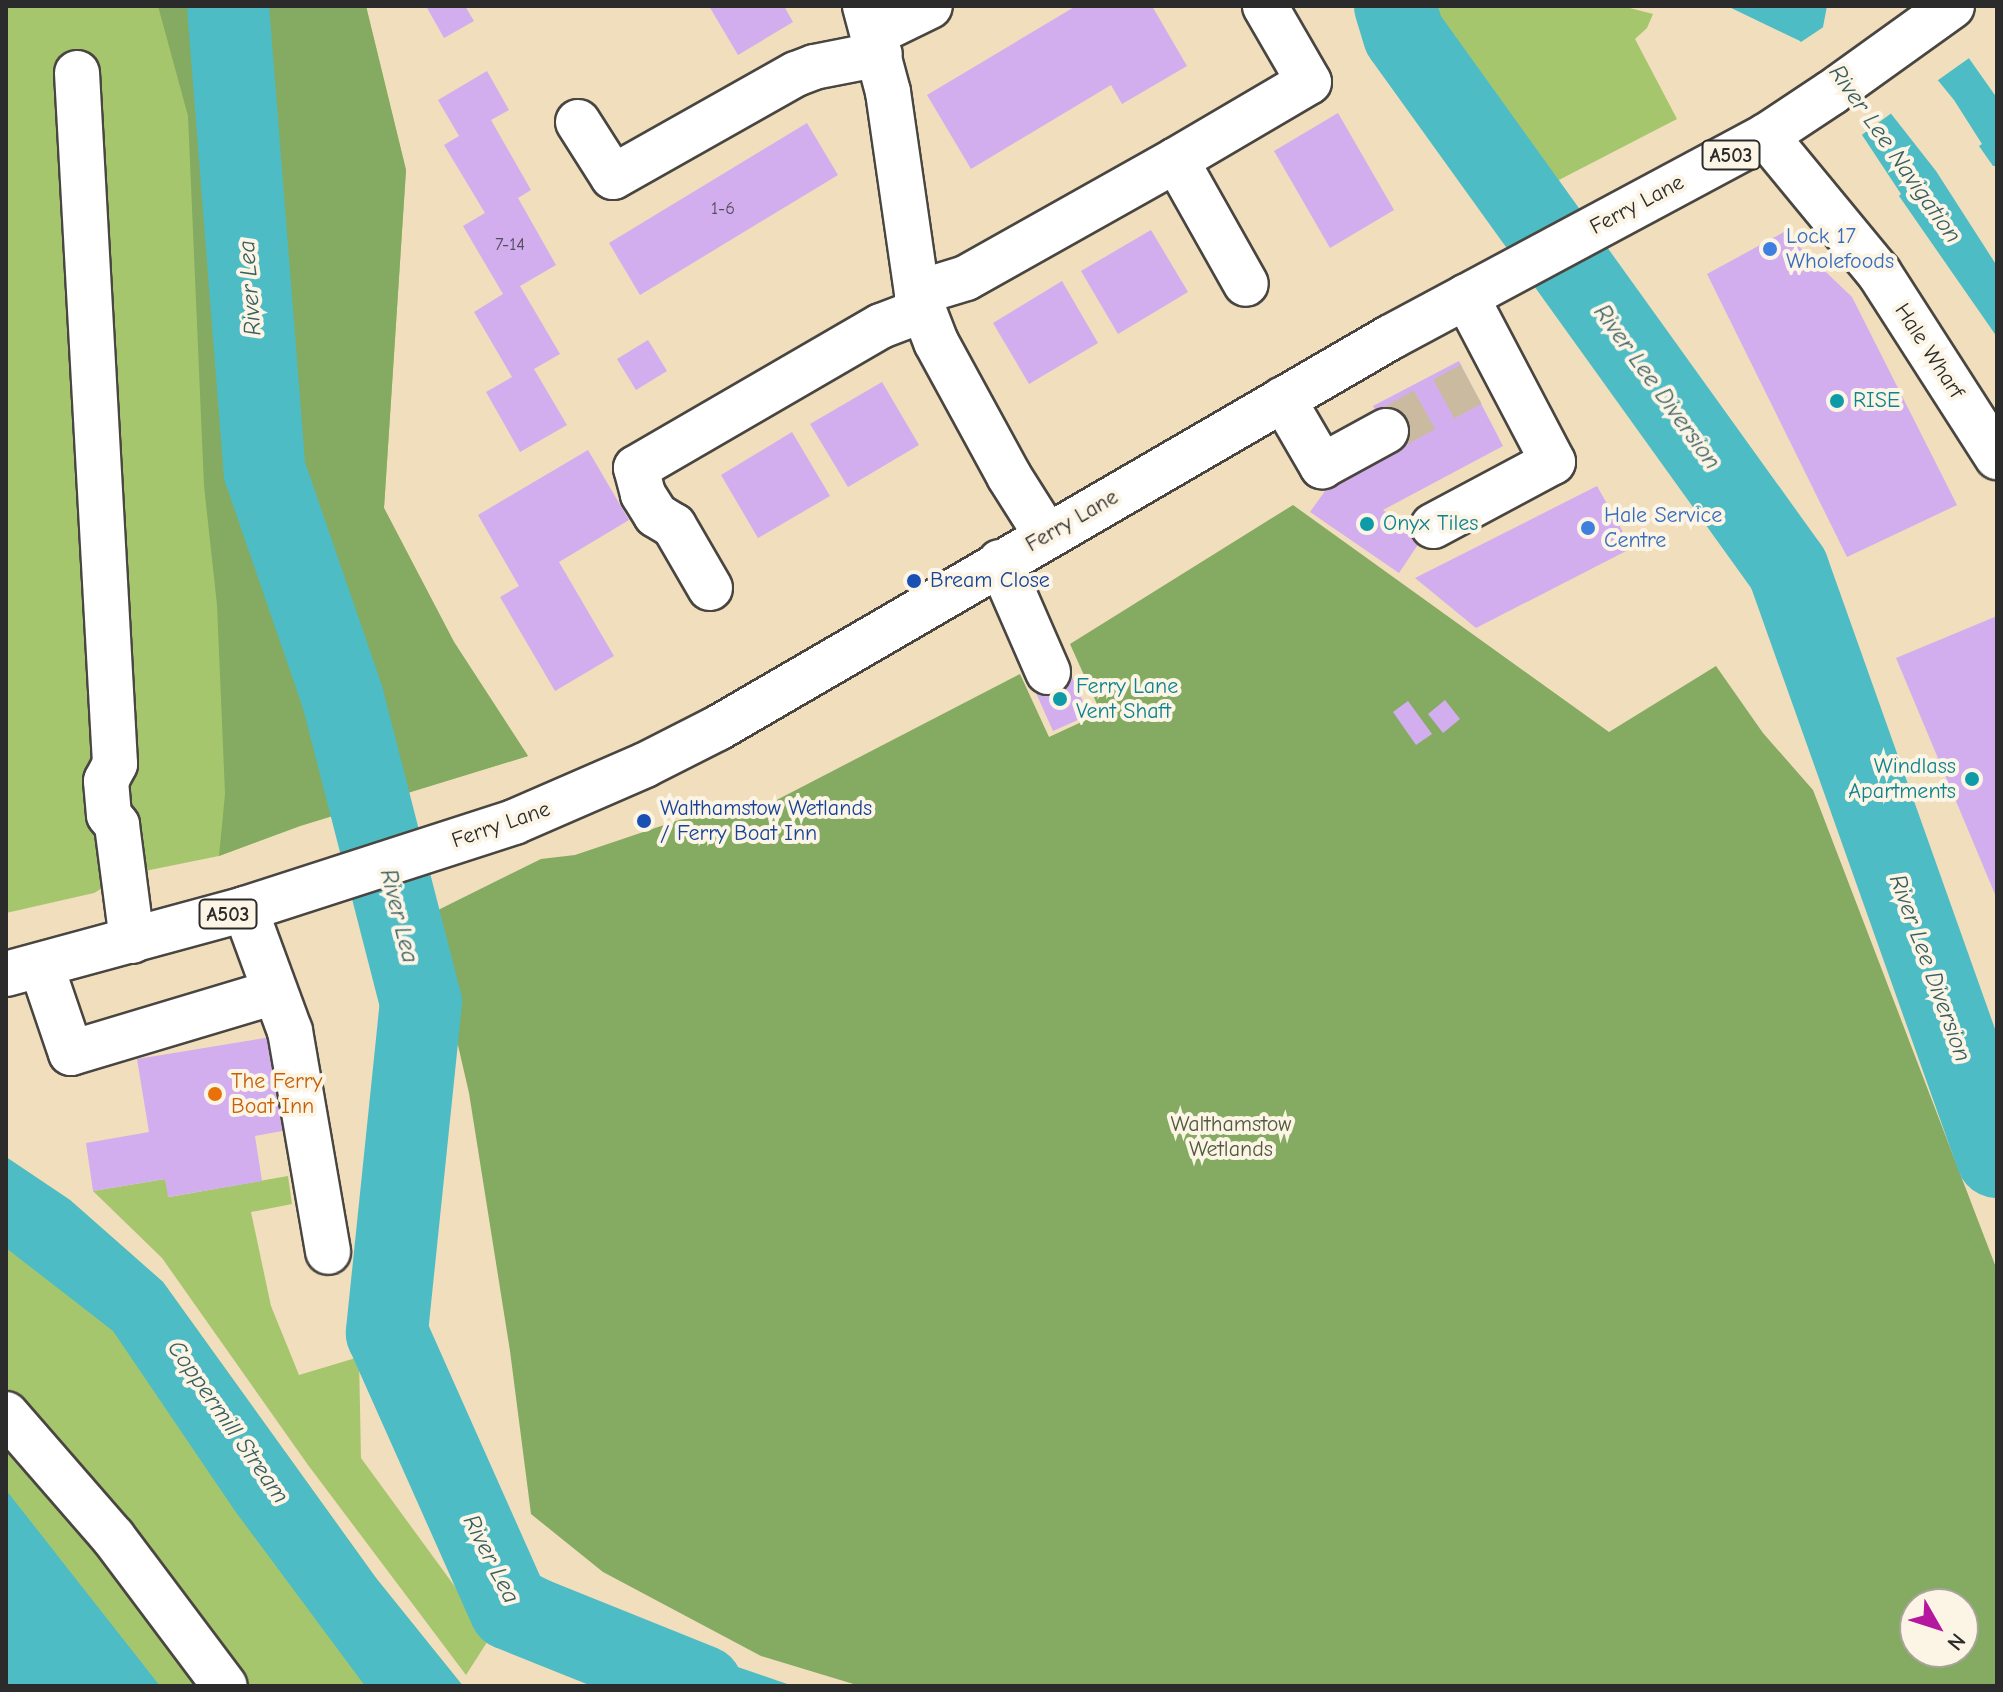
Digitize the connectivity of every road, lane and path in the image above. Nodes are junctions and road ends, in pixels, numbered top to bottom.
1 (930, 6) edge
2 (1265, 6) edge
3 (1952, 6) edge
4 (873, 31) edge
5 (77, 73) dead end
6 (578, 122) dead end
7 (1766, 136) junction
8 (1176, 160) junction
9 (1246, 284) dead end
10 (1481, 288) junction
11 (920, 302) junction
12 (1291, 413) junction
13 (1386, 431) tunnel mouth
14 (1997, 457) edge
15 (1433, 526) dead end
16 (1047, 536) junction
17 (1000, 562) junction
18 (710, 588) dead end
19 (1048, 672) dead end
20 (245, 909) junction
21 (132, 941) junction
22 (24, 969) edge
23 (274, 992) junction
24 (328, 1252) dead end
25 (6, 1414) edge
26 (225, 1686) edge

1 - 4 main road
2 - 8 main road
3 - 7 main road, Ferry Lane / A503
4 - 6 main road
4 - 11 main road
5 - 21 main road
7 - 10 main road, Ferry Lane / A503
7 - 14 main road, Hale Wharf
8 - 9 main road
8 - 11 main road
10 - 12 main road, Ferry Lane / A503
10 - 15 main road
11 - 16 main road
11 - 18 main road
12 - 13 main road
12 - 16 main road, Ferry Lane / A503
16 - 17 main road, Ferry Lane / A503
17 - 19 main road
17 - 20 main road, Ferry Lane / A503
20 - 21 main road, Ferry Lane / A503
20 - 23 main road
21 - 22 main road, Ferry Lane / A503
22 - 23 main road
23 - 24 main road
25 - 26 main road

